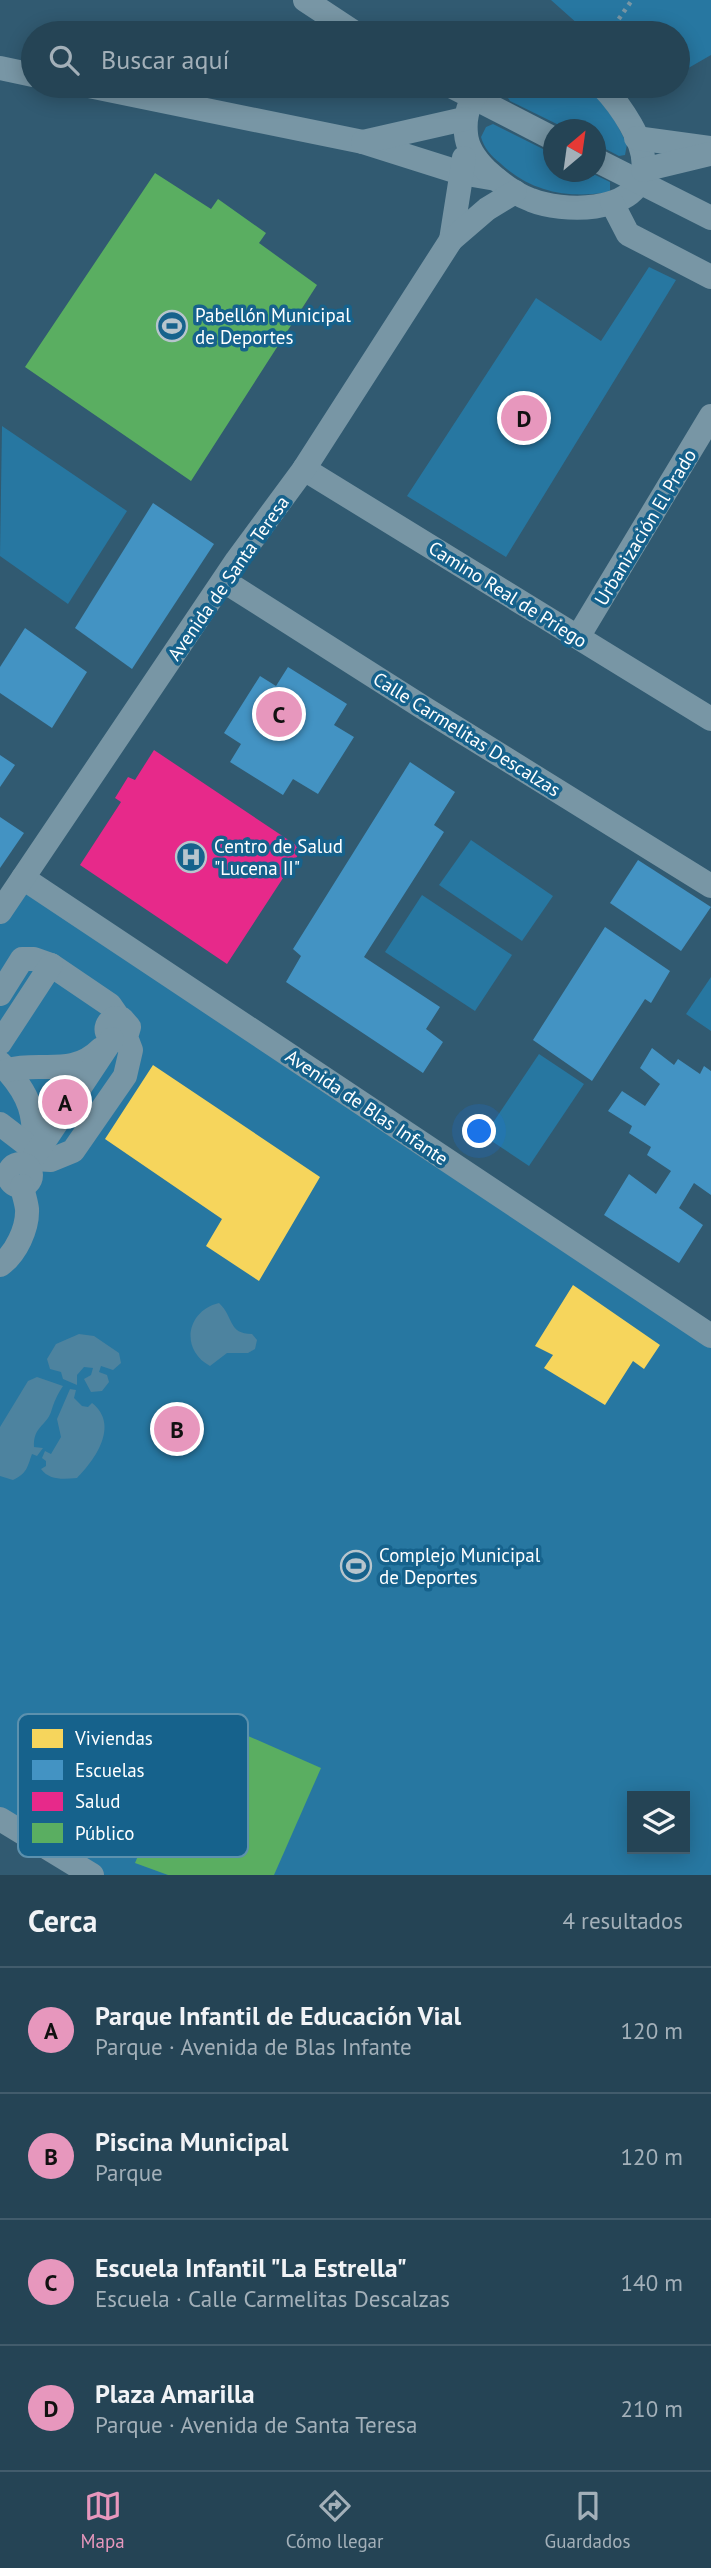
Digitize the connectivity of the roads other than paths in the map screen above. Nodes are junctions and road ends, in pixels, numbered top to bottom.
1 (305, 0) edge
2 (337, 21) edge
3 (0, 68) edge
4 (21, 72) edge
5 (148, 98) edge
6 (611, 98) edge
7 (472, 111) edge
8 (543, 135) edge
9 (636, 138) junction
10 (363, 142) junction
11 (711, 148) edge
12 (711, 154) edge
13 (606, 164) edge
14 (461, 173) junction
15 (640, 176) junction
16 (505, 186) junction
17 (612, 203) junction
18 (711, 218) edge
19 (451, 240) junction
20 (711, 276) edge
21 (711, 416) edge
22 (304, 470) junction
23 (224, 581) junction
24 (578, 638) junction
25 (711, 719) edge
26 (23, 878) junction
27 (711, 886) edge
28 (0, 912) edge
29 (51, 965) junction
30 (0, 994) edge
31 (119, 1031) junction
32 (0, 1043) edge
33 (4, 1066) edge
34 (0, 1124) edge
35 (17, 1169) edge
36 (0, 1265) edge
37 (711, 1335) edge
38 (0, 1819) edge
39 (18, 1830) edge
40 (62, 1857) edge
41 (92, 1875) edge

1 - 2 street
3 - 4 street
5 - 10 street
6 - 9 street
7 - 8 street
7 - 10 street
7 - 14 street, Avenida de Santa Teresa
7 - 16 street
9 - 11 street
9 - 15 street
10 - 14 street
12 - 15 street
13 - 15 street
14 - 16 street
14 - 19 street, Avenida de Santa Teresa
15 - 17 street
15 - 18 street
16 - 17 street
16 - 19 street, Avenida de Santa Teresa
17 - 20 street
19 - 22 street, Avenida de Santa Teresa
21 - 24 street, Urbanización El Prado
22 - 23 street, Avenida de Santa Teresa
22 - 24 street, Camino Real de Priego
23 - 26 street, Avenida de Santa Teresa
23 - 27 street, Calle Carmelitas Descalzas
24 - 25 street, Camino Real de Priego
26 - 28 street, Avenida de Santa Teresa
26 - 37 street, Avenida de Blas Infante
29 - 30 street
29 - 31 street
29 - 32 street
31 - 33 street
31 - 35 street
33 - 35 street
34 - 35 street
35 - 36 street
38 - 39 street
40 - 41 street

